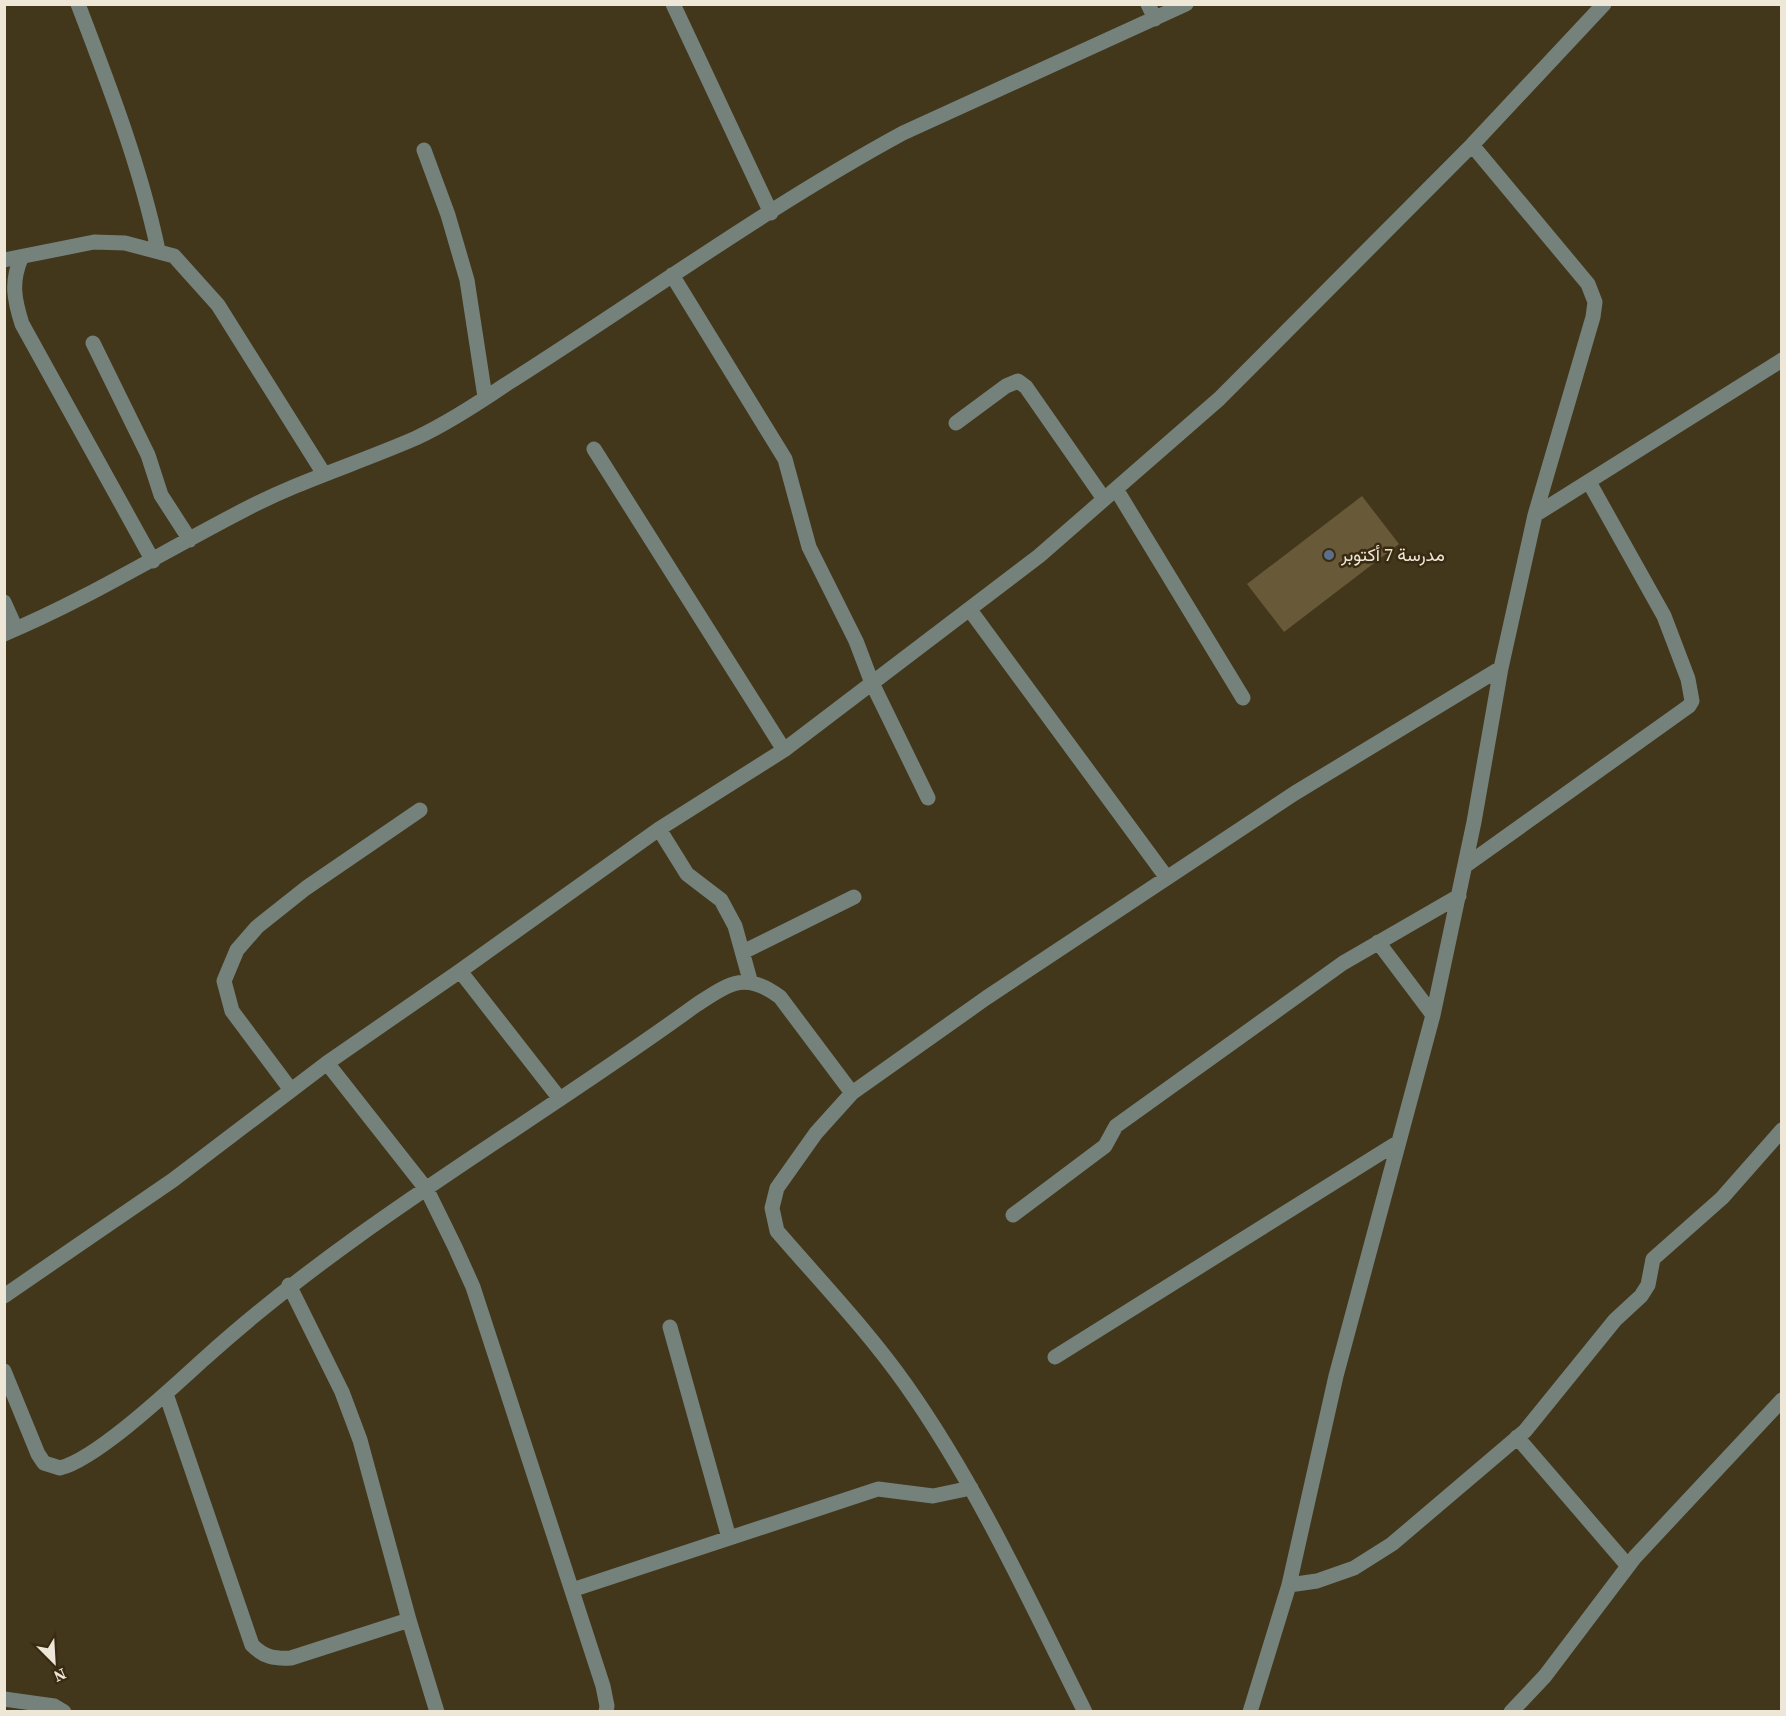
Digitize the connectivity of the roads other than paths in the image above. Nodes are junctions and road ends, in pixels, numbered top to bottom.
1 (78, 4) edge
2 (673, 4) edge
3 (1148, 4) edge
4 (1186, 4) edge
5 (1604, 4) edge
6 (1155, 19) junction
7 (1472, 145) junction
8 (424, 150) dead end
9 (771, 213) junction
10 (158, 250) junction
11 (21, 258) junction
12 (4, 260) edge
13 (672, 274) junction
14 (93, 343) dead end
15 (1782, 360) edge
16 (485, 397) junction
17 (956, 423) dead end
18 (594, 449) dead end
19 (324, 474) junction
20 (1589, 482) junction
21 (1110, 494) junction
22 (1535, 515) junction
23 (190, 540) junction
24 (153, 561) junction
25 (4, 602) edge
26 (970, 610) junction
27 (10, 632) edge
28 (1501, 668) junction
29 (872, 683) junction
30 (1243, 698) dead end
31 (784, 750) junction
32 (928, 798) dead end
33 (420, 810) dead end
34 (659, 829) junction
35 (1465, 866) junction
36 (1167, 878) junction
37 (1459, 896) junction
38 (855, 897) dead end
39 (1378, 942) junction
40 (743, 952) junction
41 (460, 971) junction
42 (750, 980) junction
43 (1433, 1015) junction
44 (327, 1063) junction
45 (291, 1090) junction
46 (852, 1093) junction
47 (560, 1099) junction
48 (1782, 1130) edge
49 (1397, 1143) junction
50 (427, 1190) junction
51 (1013, 1215) dead end
52 (289, 1285) junction
53 (4, 1296) edge
54 (670, 1327) dead end
55 (1055, 1357) dead end
56 (4, 1371) edge
57 (166, 1394) junction
58 (1782, 1400) edge
59 (1517, 1437) junction
60 (971, 1488) junction
61 (729, 1538) junction
62 (1628, 1566) junction
63 (1289, 1586) junction
64 (572, 1590) junction
65 (409, 1620) junction
66 (4, 1699) edge
67 (64, 1712) edge
68 (437, 1712) edge
69 (606, 1712) edge
70 (1085, 1712) edge
71 (1250, 1712) edge
72 (1511, 1712) edge

1 - 10 street
2 - 9 street
3 - 6 street
4 - 6 street
5 - 7 street
6 - 9 street
7 - 21 street
7 - 22 street
8 - 16 street
9 - 13 street
10 - 11 street
10 - 19 street
11 - 12 street
11 - 24 street
13 - 16 street
13 - 29 street
14 - 23 street
15 - 20 street
16 - 19 street
17 - 21 street
18 - 31 street
19 - 23 street
20 - 22 street
20 - 35 street
21 - 26 street
21 - 30 street
22 - 28 street
23 - 24 street
24 - 27 street
25 - 27 street
26 - 29 street
26 - 36 street
28 - 35 street
28 - 36 street
29 - 31 street
29 - 32 street
31 - 34 street
33 - 45 street
34 - 40 street
34 - 41 street
35 - 37 street
36 - 46 street
37 - 39 street
37 - 43 street
38 - 40 street
39 - 43 street
39 - 51 street
40 - 42 street
41 - 44 street
41 - 47 street
42 - 46 street
42 - 47 street
43 - 49 street
44 - 45 street
44 - 50 street
45 - 53 street
46 - 60 street
47 - 50 street
48 - 59 street
49 - 55 street
49 - 63 street
50 - 52 street
50 - 64 street
52 - 57 street
52 - 65 street
54 - 61 street
56 - 57 street
57 - 65 street
58 - 62 street
59 - 62 street
59 - 63 street
60 - 61 street
60 - 70 street
61 - 64 street
62 - 72 street
63 - 71 street
64 - 69 street
65 - 68 street
66 - 67 street

